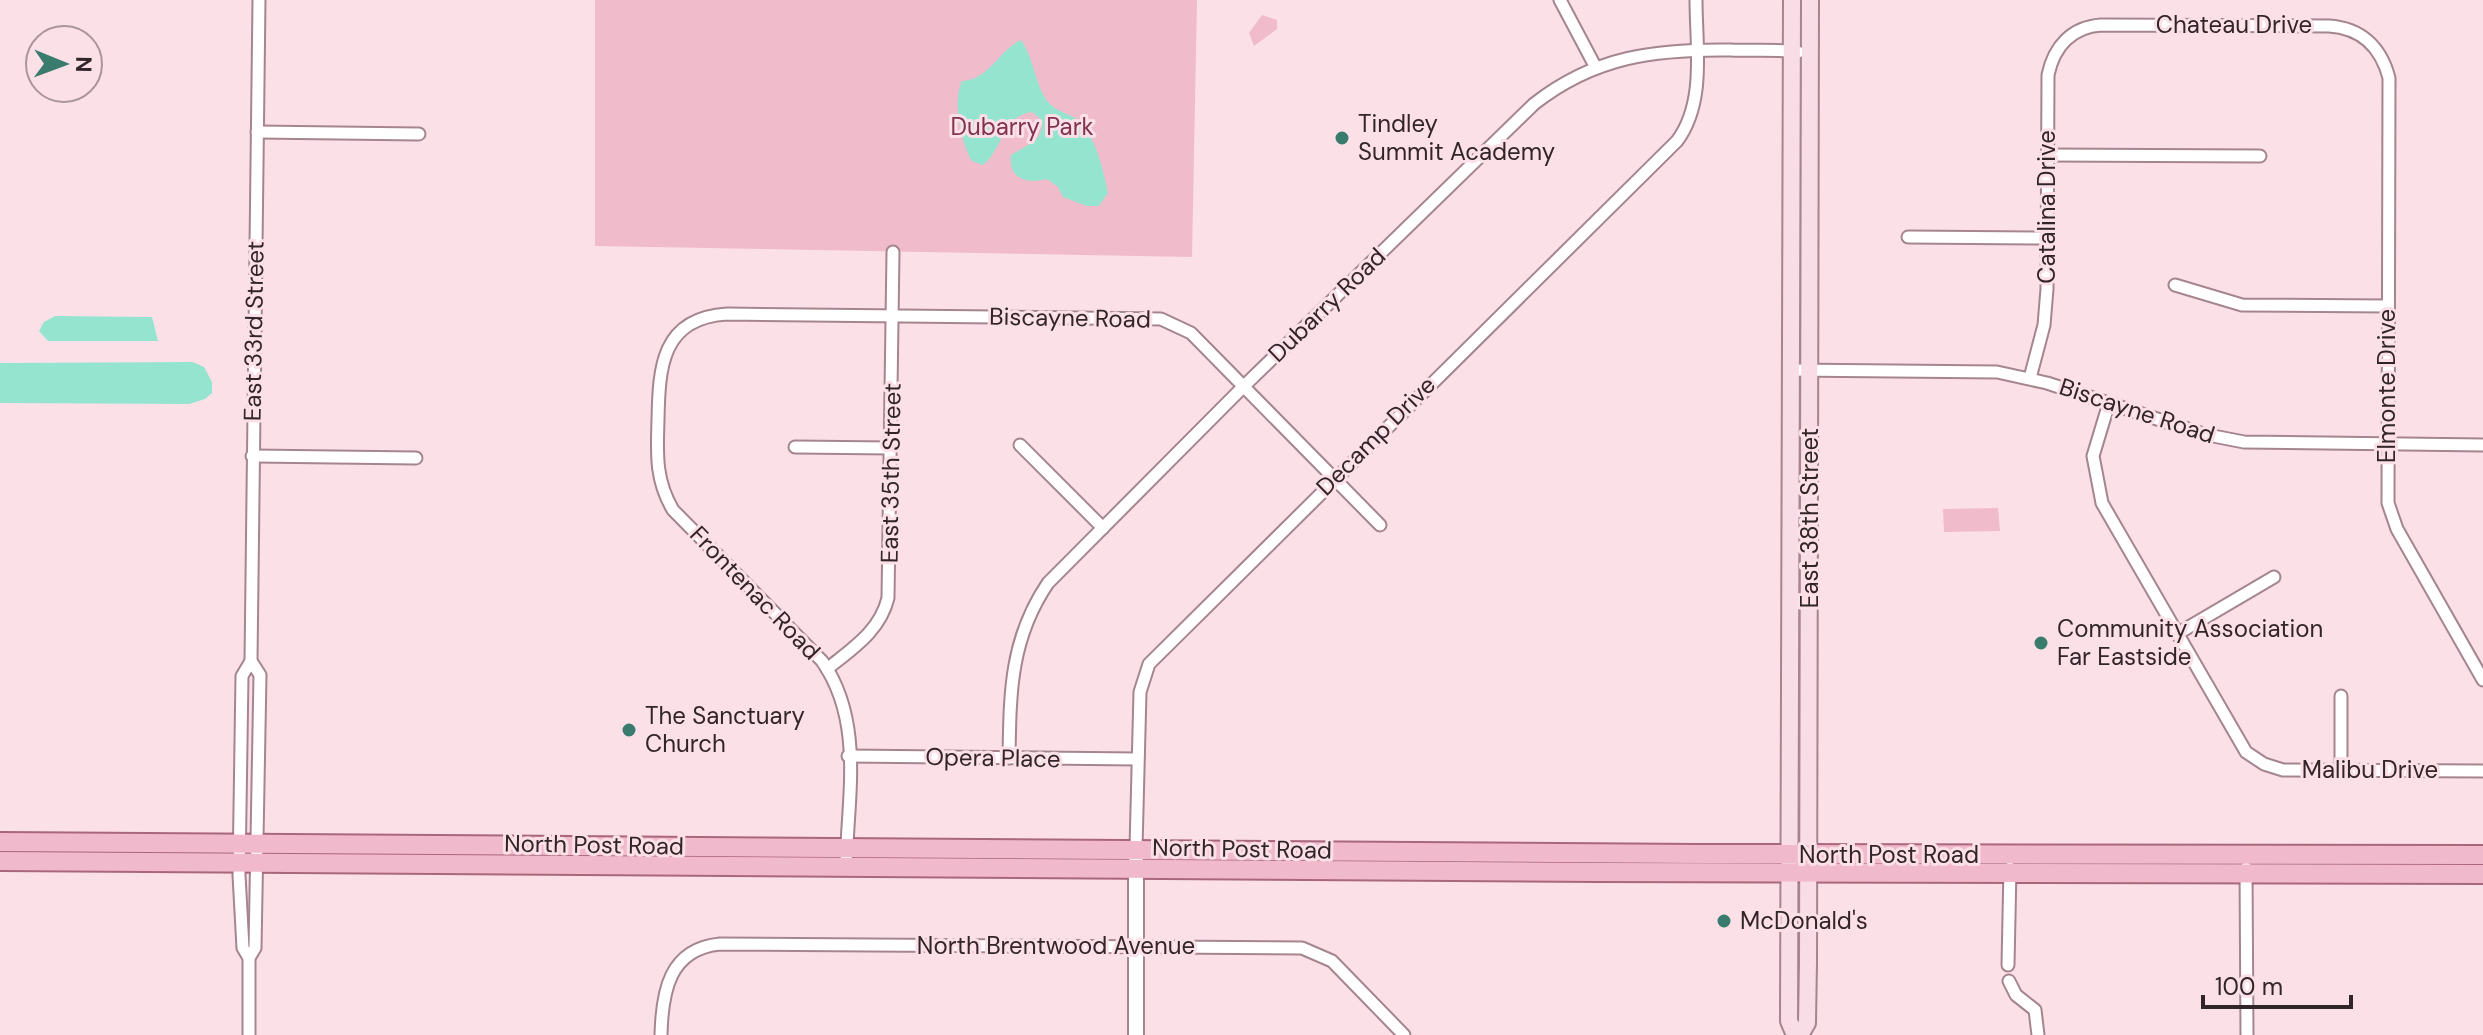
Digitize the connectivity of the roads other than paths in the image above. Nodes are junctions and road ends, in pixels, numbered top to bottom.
1 (259, 0) edge
2 (1560, 0) edge
3 (1696, 0) edge
4 (1792, 0) edge
5 (1810, 0) edge
6 (2066, 39) joint
7 (1696, 50) junction
8 (1792, 51) junction
9 (1810, 54) junction
10 (1595, 66) junction
11 (2387, 69) joint
12 (257, 132) junction
13 (419, 134) dead end
14 (2047, 155) junction
15 (2260, 156) dead end
16 (1908, 237) dead end
17 (2047, 238) junction
18 (893, 252) dead end
19 (2175, 285) dead end
20 (2387, 306) junction
21 (893, 316) junction
22 (681, 331) joint
23 (1791, 370) junction
24 (1810, 370) junction
25 (2030, 378) junction
26 (1243, 387) junction
27 (2109, 403) junction
28 (2386, 444) junction
29 (1020, 445) dead end
30 (2483, 445) edge
31 (795, 447) dead end
32 (891, 448) junction
33 (252, 456) junction
34 (416, 458) dead end
35 (1334, 478) junction
36 (1380, 525) dead end
37 (1103, 528) junction
38 (2274, 577) dead end
39 (2177, 634) junction
40 (251, 661) junction
41 (827, 669) junction
42 (2483, 680) edge
43 (2341, 696) dead end
44 (848, 756) junction
45 (1009, 758) junction
46 (1137, 759) junction
47 (2341, 770) junction
48 (2483, 771) edge
49 (0, 842) edge
50 (249, 852) junction
51 (2483, 855) edge
52 (847, 856) junction
53 (1136, 858) junction
54 (0, 861) edge
55 (1799, 864) junction
56 (2010, 864) junction
57 (2246, 864) junction
58 (2483, 874) edge
59 (1136, 947) junction
60 (249, 958) junction
61 (2008, 965) dead end
62 (2009, 981) dead end
63 (249, 1035) edge
64 (661, 1035) edge
65 (1136, 1035) edge
66 (1404, 1035) edge
67 (1798, 1035) edge
68 (2038, 1035) edge
69 (2247, 1035) edge

1 - 12 street, East 33rd Street
2 - 10 street
3 - 7 street, Decamp Drive
4 - 8 main road, East 38th Street
5 - 9 main road, East 38th Street
6 - 11 street, Chateau Drive
6 - 14 street, Catalina Drive
7 - 8 street, Dubarry Road
7 - 10 street, Dubarry Road
7 - 35 street, Decamp Drive
8 - 9 street, Dubarry Road
8 - 23 main road, East 38th Street
9 - 24 main road, East 38th Street
10 - 26 street, Dubarry Road
11 - 20 street, Elmonte Drive
12 - 13 street
12 - 33 street, East 33rd Street
14 - 15 street
14 - 17 street, Catalina Drive
16 - 17 street
17 - 25 street, Catalina Drive
18 - 21 street, East 35th Street
19 - 20 street
20 - 28 street, Elmonte Drive
21 - 22 street, Biscayne Road
21 - 26 street, Biscayne Road
21 - 32 street, East 35th Street
22 - 41 street, Frontenac Road
23 - 24 street, Biscayne Road
23 - 55 main road, East 38th Street
24 - 25 street, Biscayne Road
24 - 55 main road, East 38th Street
25 - 27 street, Biscayne Road
26 - 35 street, Biscayne Road
26 - 37 street, Dubarry Road
27 - 28 street, Biscayne Road
27 - 39 street
28 - 30 street, Biscayne Road
28 - 42 street, Elmonte Drive
29 - 37 street
31 - 32 street
32 - 41 street, East 35th Street
33 - 34 street
33 - 40 street, East 33rd Street
35 - 36 street, Biscayne Road
35 - 46 street, Decamp Drive
37 - 45 street, Dubarry Road
38 - 39 street
39 - 47 street, Malibu Drive
40 - 50 street, East 33rd Street
40 - 50 street, East 33rd Street
41 - 44 street, Frontenac Road
43 - 47 street
44 - 45 street, Opera Place
44 - 52 street, Frontenac Road
45 - 46 street, Opera Place
46 - 53 street, Decamp Drive
47 - 48 street, Malibu Drive
49 - 50 main road, North Post Road
50 - 52 main road, North Post Road
50 - 54 main road, North Post Road
50 - 60 street, East 33rd Street
50 - 60 street, East 33rd Street
51 - 57 main road, North Post Road
52 - 53 main road, North Post Road
53 - 55 main road, North Post Road
53 - 59 street
55 - 56 main road, North Post Road
55 - 67 main road, East 38th Street
56 - 57 main road, North Post Road
56 - 61 street
57 - 58 main road, North Post Road
57 - 69 street
59 - 64 street, North Brentwood Avenue
59 - 65 street
59 - 66 street, North Brentwood Avenue
60 - 63 street, East 33rd Street
62 - 68 street

